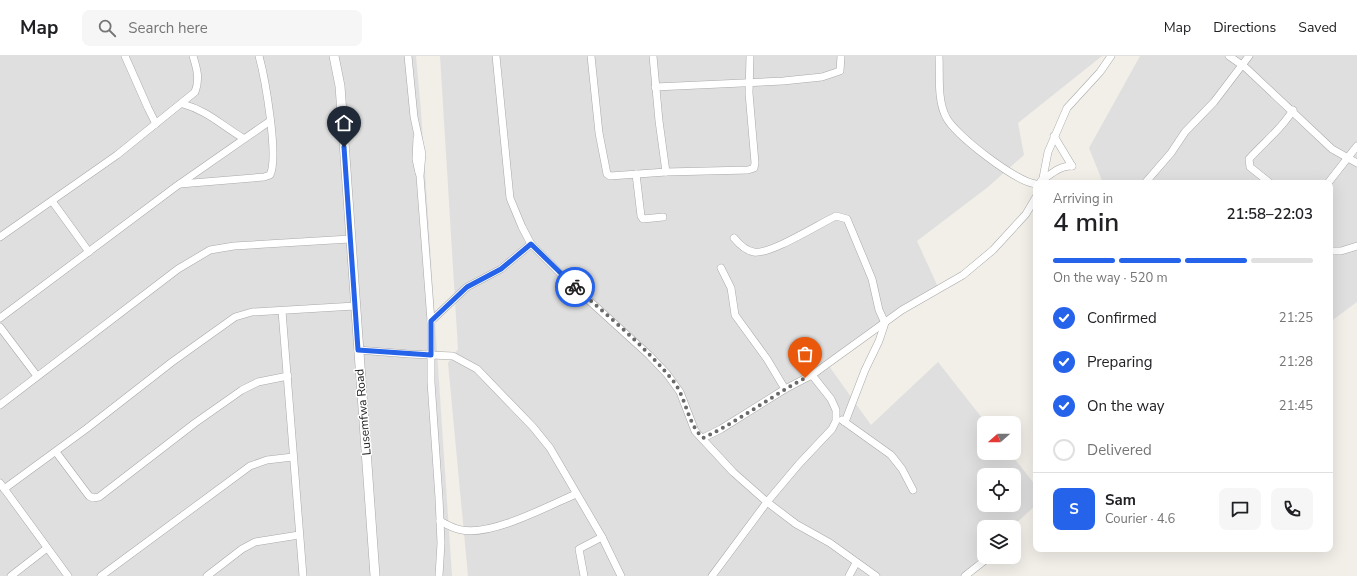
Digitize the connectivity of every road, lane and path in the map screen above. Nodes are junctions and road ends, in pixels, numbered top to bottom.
1 (124, 56) edge
2 (193, 56) edge
3 (260, 56) edge
4 (334, 56) edge
5 (408, 56) edge
6 (496, 56) edge
7 (591, 56) edge
8 (653, 56) edge
9 (750, 56) edge
10 (841, 56) edge
11 (939, 56) edge
12 (1111, 56) edge
13 (1229, 56) edge
14 (1248, 56) edge
15 (1242, 65) junction
16 (750, 82) junction
17 (655, 87) junction
18 (183, 104) junction
19 (1293, 110) junction
20 (270, 121) junction
21 (156, 124) junction
22 (1054, 136) junction
23 (243, 138) junction
24 (1357, 146) edge
25 (1347, 157) junction
26 (1357, 163) edge
27 (666, 172) junction
28 (636, 174) junction
29 (1041, 180) edge
30 (1044, 180) edge
31 (1148, 180) edge
32 (1266, 180) edge
33 (1330, 180) edge
34 (1033, 183) edge
35 (178, 184) junction
36 (52, 201) junction
37 (1033, 203) edge
38 (663, 217) dead end
39 (0, 238) edge
40 (734, 238) dead end
41 (350, 239) junction
42 (531, 244) junction
43 (1357, 246) edge
44 (1333, 251) edge
45 (89, 252) junction
46 (721, 268) dead end
47 (355, 306) junction
48 (282, 311) junction
49 (0, 318) edge
50 (431, 321) junction
51 (885, 323) junction
52 (0, 327) edge
53 (358, 350) junction
54 (431, 355) junction
55 (812, 375) junction
56 (37, 376) junction
57 (288, 376) junction
58 (785, 389) junction
59 (0, 404) edge
60 (837, 416) junction
61 (845, 422) junction
62 (703, 438) junction
63 (56, 452) junction
64 (293, 457) junction
65 (2, 486) edge
66 (913, 490) dead end
67 (576, 494) junction
68 (767, 502) junction
69 (440, 521) junction
70 (299, 535) junction
71 (602, 537) junction
72 (47, 548) junction
73 (856, 563) junction
74 (980, 564) edge
75 (11, 576) edge
76 (68, 576) edge
77 (101, 576) edge
78 (207, 576) edge
79 (303, 576) edge
80 (375, 576) edge
81 (439, 576) edge
82 (584, 576) edge
83 (622, 576) edge
84 (712, 576) edge
85 (849, 576) edge
86 (876, 576) edge
87 (965, 576) edge

1 - 21 street
2 - 18 street
3 - 20 street
4 - 41 street, Lusemfwa Road
5 - 50 street
6 - 42 street
7 - 28 street
8 - 17 street
9 - 16 street
10 - 16 street
11 - 34 street
12 - 22 street
13 - 15 street
14 - 15 street
15 - 19 street
15 - 31 street
16 - 17 street
16 - 27 street
17 - 27 street
18 - 21 street
18 - 23 street
19 - 25 street
19 - 32 street
20 - 23 street
20 - 35 street
21 - 36 street
22 - 29 street
22 - 30 street
23 - 35 street
24 - 25 street
25 - 26 street
25 - 33 street
27 - 28 street
28 - 38 street
35 - 45 street
36 - 39 street
36 - 45 street
37 - 51 street
40 - 51 street
41 - 47 street, Lusemfwa Road
41 - 56 street
42 - 50 street
42 - 62 street
43 - 44 street
45 - 49 street
46 - 58 street
47 - 48 street
47 - 53 street, Lusemfwa Road
48 - 57 street
48 - 63 street
50 - 54 street
51 - 55 street
51 - 61 street
52 - 56 street
53 - 54 street
53 - 80 street, Lusemfwa Road
54 - 67 street
54 - 69 street
55 - 58 street
55 - 60 street
56 - 59 street
57 - 63 street
57 - 64 street
58 - 62 street
60 - 61 street
60 - 68 street
61 - 66 street
62 - 68 street
63 - 65 street
64 - 70 street
64 - 77 street
65 - 72 street
67 - 69 street
67 - 71 street
68 - 73 street
68 - 84 street
69 - 81 street
70 - 78 street
70 - 79 street
71 - 82 street
71 - 83 street
72 - 75 street
72 - 76 street
73 - 85 street
73 - 86 street
74 - 87 street

